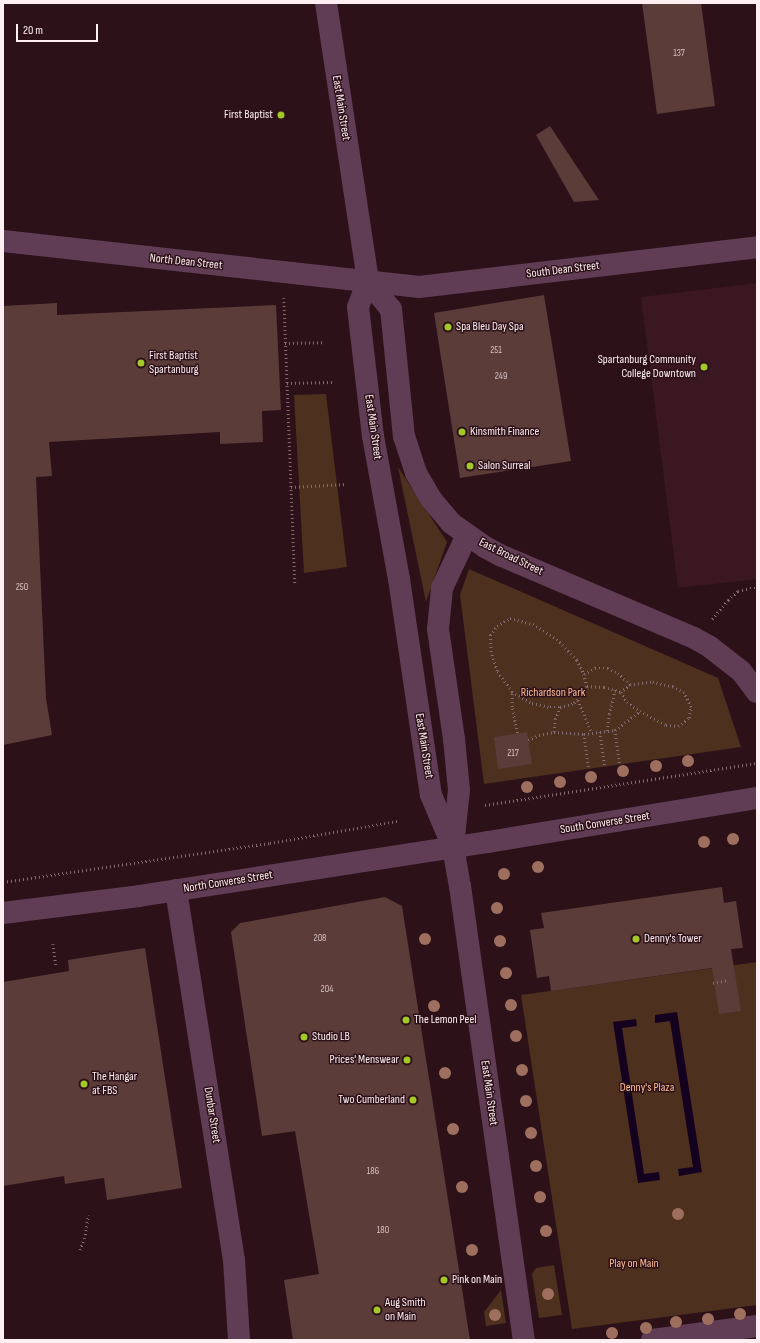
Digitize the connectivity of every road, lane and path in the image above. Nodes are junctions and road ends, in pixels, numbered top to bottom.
1 (326, 3) edge
2 (3, 241) edge
3 (757, 247) edge
4 (368, 281) junction
5 (284, 296) dead end
6 (324, 342) dead end
7 (286, 343) junction
8 (332, 382) dead end
9 (286, 384) junction
10 (347, 484) dead end
11 (291, 487) junction
12 (467, 535) junction
13 (294, 583) dead end
14 (757, 588) edge
15 (709, 623) dead end
16 (584, 674) junction
17 (631, 685) junction
18 (587, 686) junction
19 (615, 690) junction
20 (512, 692) junction
21 (621, 692) junction
22 (757, 692) edge
23 (578, 700) junction
24 (560, 707) junction
25 (640, 711) junction
26 (615, 730) junction
27 (607, 731) junction
28 (554, 732) junction
29 (600, 732) junction
30 (517, 733) dead end
31 (592, 733) junction
32 (584, 734) junction
33 (528, 740) dead end
34 (757, 763) edge
35 (620, 764) dead end
36 (605, 766) dead end
37 (589, 769) dead end
38 (757, 798) edge
39 (485, 805) dead end
40 (398, 821) dead end
41 (453, 847) junction
42 (3, 882) edge
43 (176, 890) junction
44 (3, 913) edge
45 (53, 944) dead end
46 (56, 965) dead end
47 (728, 980) dead end
48 (713, 983) dead end
49 (88, 1215) dead end
50 (80, 1250) dead end
51 (757, 1326) edge
52 (239, 1340) edge
53 (524, 1340) edge
54 (652, 1340) edge

1 - 4 street, East Main Street
2 - 4 street, North Dean Street
3 - 4 street, South Dean Street
4 - 12 street, East Broad Street
4 - 41 street, East Main Street
5 - 7 path
6 - 7 path
7 - 9 path
8 - 9 path
9 - 11 path
10 - 11 path
11 - 13 path
12 - 22 street, East Broad Street
12 - 41 street, East Main Street
14 - 15 path
16 - 17 path
16 - 18 path
16 - 20 path
17 - 21 path
17 - 25 path
18 - 19 path
18 - 23 path
19 - 21 path
19 - 27 path
20 - 24 path
20 - 30 path
21 - 25 path
23 - 24 path
23 - 31 path
24 - 28 path
25 - 26 path
26 - 27 path
26 - 35 path
27 - 29 path
28 - 32 path
28 - 33 path
29 - 31 path
29 - 36 path
31 - 32 path
32 - 37 path
34 - 39 path
38 - 41 street, South Converse Street
40 - 42 path
41 - 43 street, North Converse Street
41 - 53 street, East Main Street
43 - 44 street, North Converse Street
43 - 52 street, Dunbar Street
45 - 46 path
47 - 48 path
49 - 50 path
51 - 54 street

